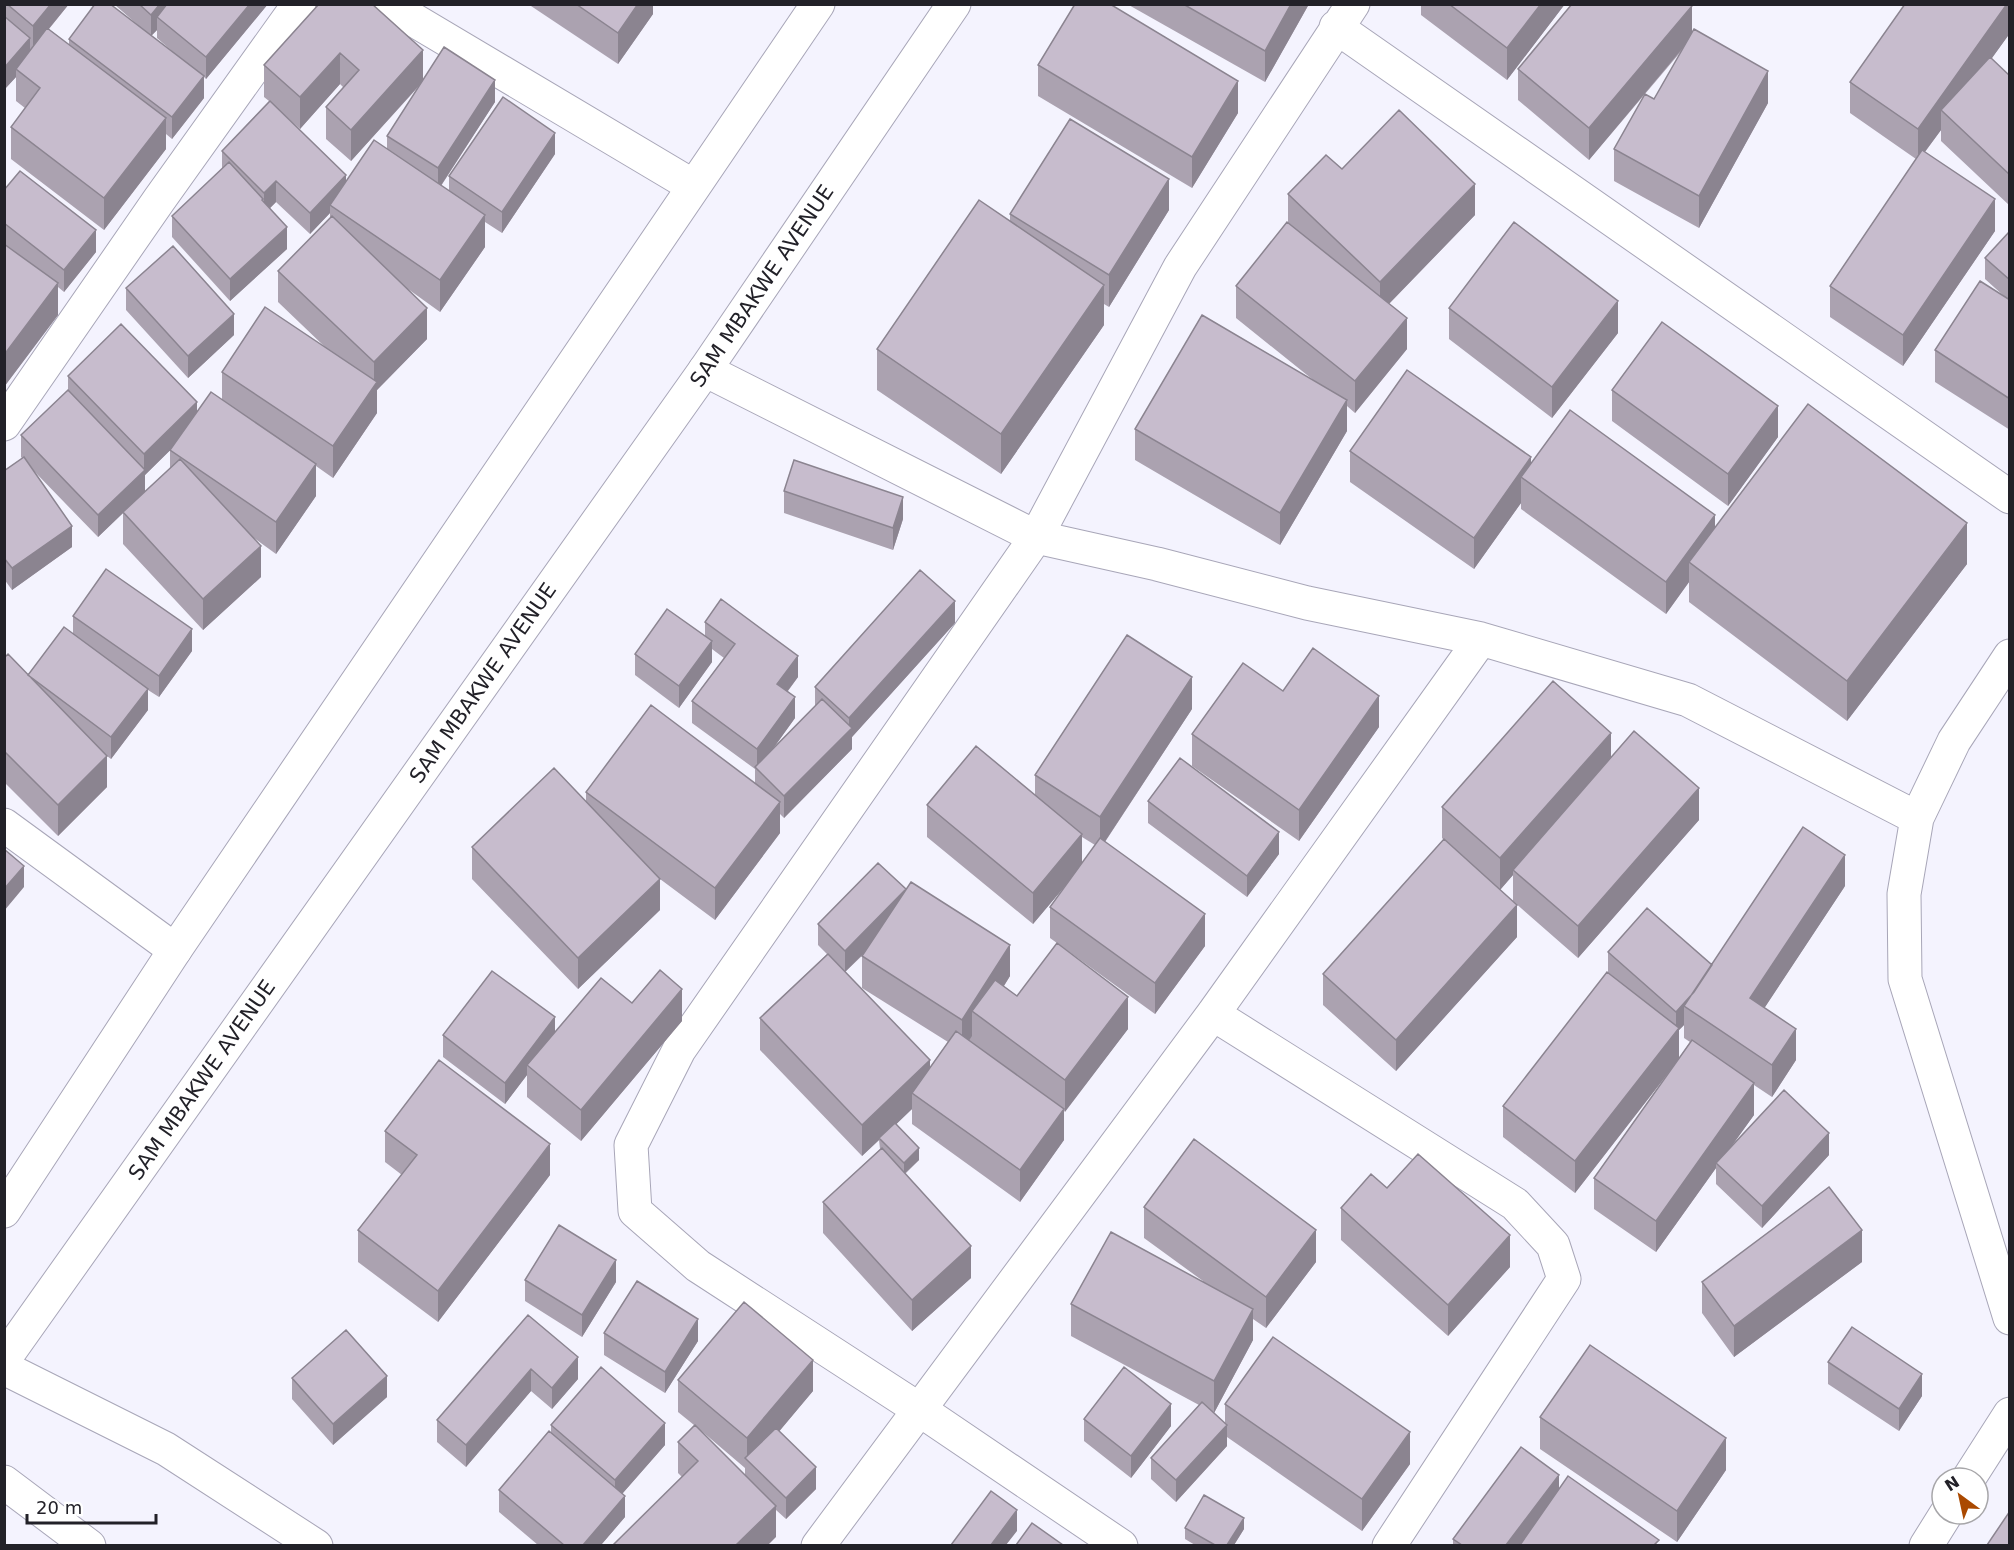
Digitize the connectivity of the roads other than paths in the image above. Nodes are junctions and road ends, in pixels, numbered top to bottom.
1 (299, 4) edge
2 (387, 4) edge
3 (818, 4) edge
4 (954, 4) edge
5 (1345, 16) edge
6 (693, 186) junction
7 (705, 370) junction
8 (4, 424) edge
9 (2010, 497) edge
10 (1036, 537) junction
11 (1481, 639) junction
12 (2010, 657) edge
13 (1917, 819) junction
14 (4, 825) edge
15 (175, 950) junction
16 (1213, 1014) junction
17 (4, 1211) edge
18 (2010, 1318) edge
19 (6, 1370) edge
20 (920, 1410) junction
21 (2010, 1414) edge
22 (1977, 1466) edge
23 (4, 1482) edge
24 (1938, 1526) edge
25 (89, 1545) edge
26 (316, 1545) edge
27 (818, 1545) edge
28 (1121, 1545) edge
29 (1389, 1545) edge
30 (1926, 1545) edge

1 - 8 street
2 - 6 street
3 - 6 street
4 - 7 street, SAM MBAKWE AVENUE
5 - 9 street
5 - 10 street
6 - 15 street
7 - 10 street
7 - 19 street, SAM MBAKWE AVENUE
10 - 11 street
10 - 20 street
11 - 13 street
11 - 16 street
12 - 13 street
13 - 18 street
14 - 15 street
15 - 17 street
16 - 20 street
16 - 29 street
19 - 26 street
20 - 27 street
20 - 28 street
21 - 22 street
23 - 25 street
24 - 30 street

